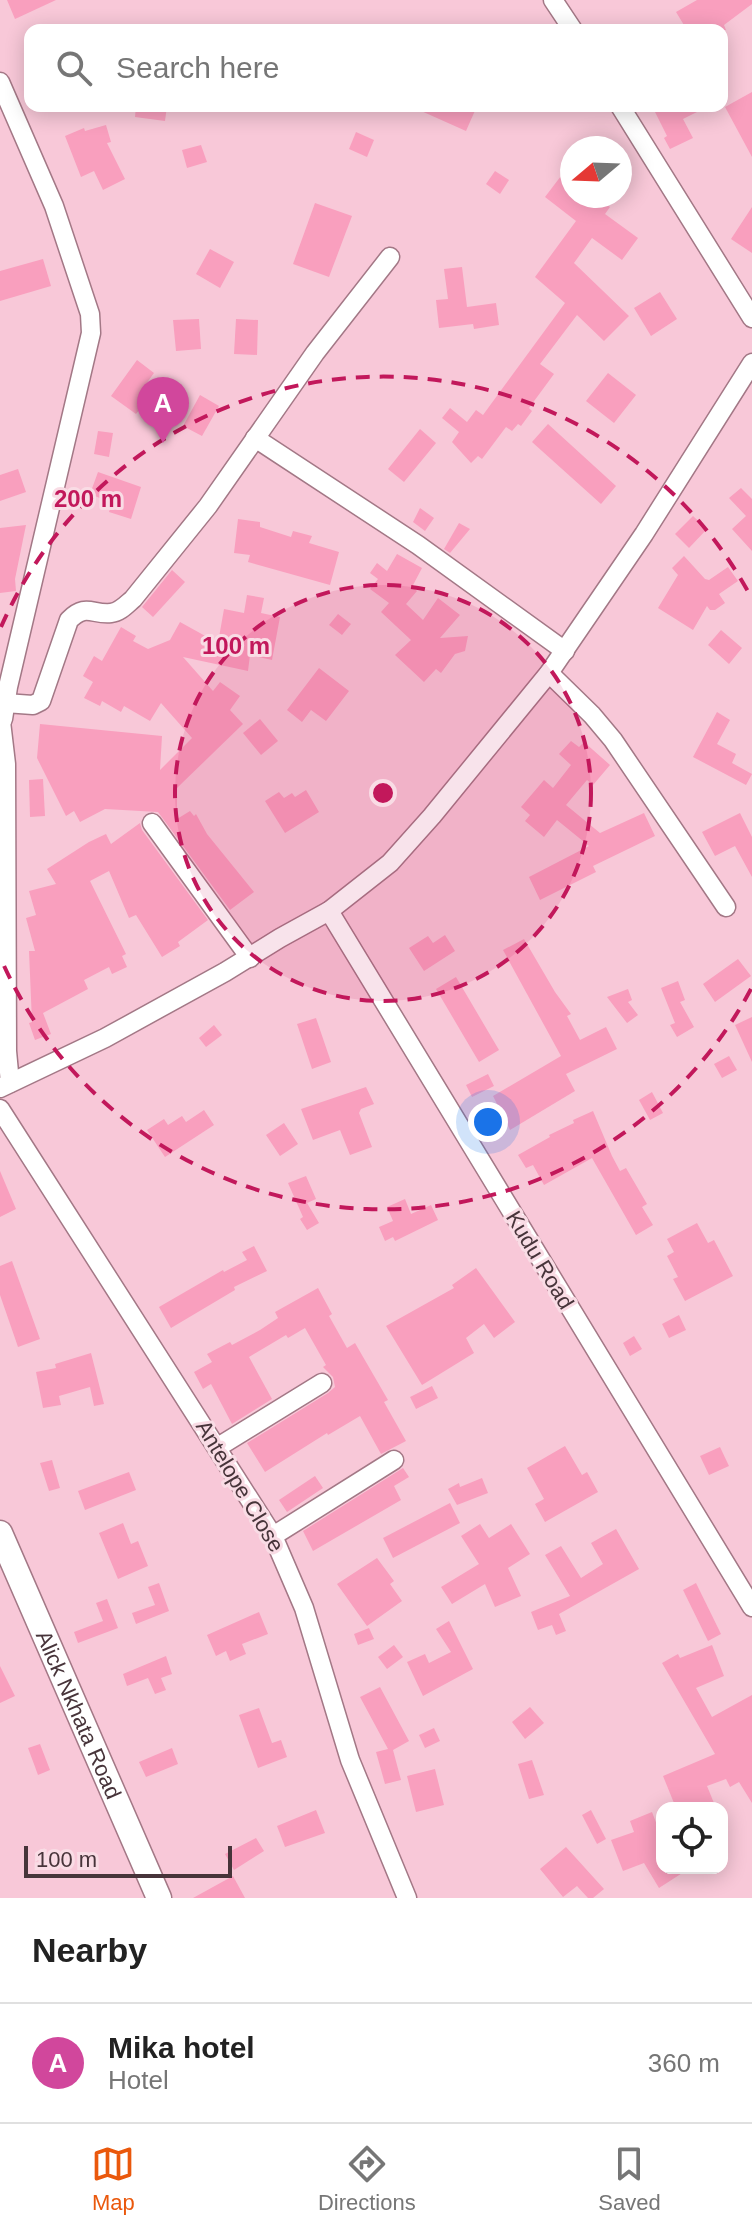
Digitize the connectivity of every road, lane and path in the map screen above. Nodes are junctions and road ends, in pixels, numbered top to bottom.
1 (553, 0) edge
2 (569, 24) edge
3 (0, 82) edge
4 (624, 112) edge
5 (390, 257) dead end
6 (752, 318) edge
7 (752, 363) edge
8 (255, 438) junction
9 (565, 651) junction
10 (549, 673) junction
11 (3, 711) edge
12 (152, 823) dead end
13 (726, 907) dead end
14 (329, 911) junction
15 (250, 958) junction
16 (5, 1085) edge
17 (0, 1109) edge
18 (322, 1383) dead end
19 (218, 1447) junction
20 (394, 1460) dead end
21 (0, 1533) edge
22 (273, 1536) junction
23 (752, 1607) edge
24 (159, 1898) edge
25 (407, 1898) edge

1 - 2 street
3 - 11 street
4 - 6 street
5 - 8 street
7 - 9 street
8 - 9 street
8 - 11 street
9 - 10 street
10 - 13 street
10 - 14 street
11 - 16 street
12 - 15 street
14 - 15 street
14 - 23 street, Kudu Road
15 - 16 street
17 - 19 street, Antelope Close
18 - 19 street
19 - 22 street, Antelope Close
20 - 22 street
21 - 24 main road, Alick Nkhata Road
22 - 25 street, Antelope Close

